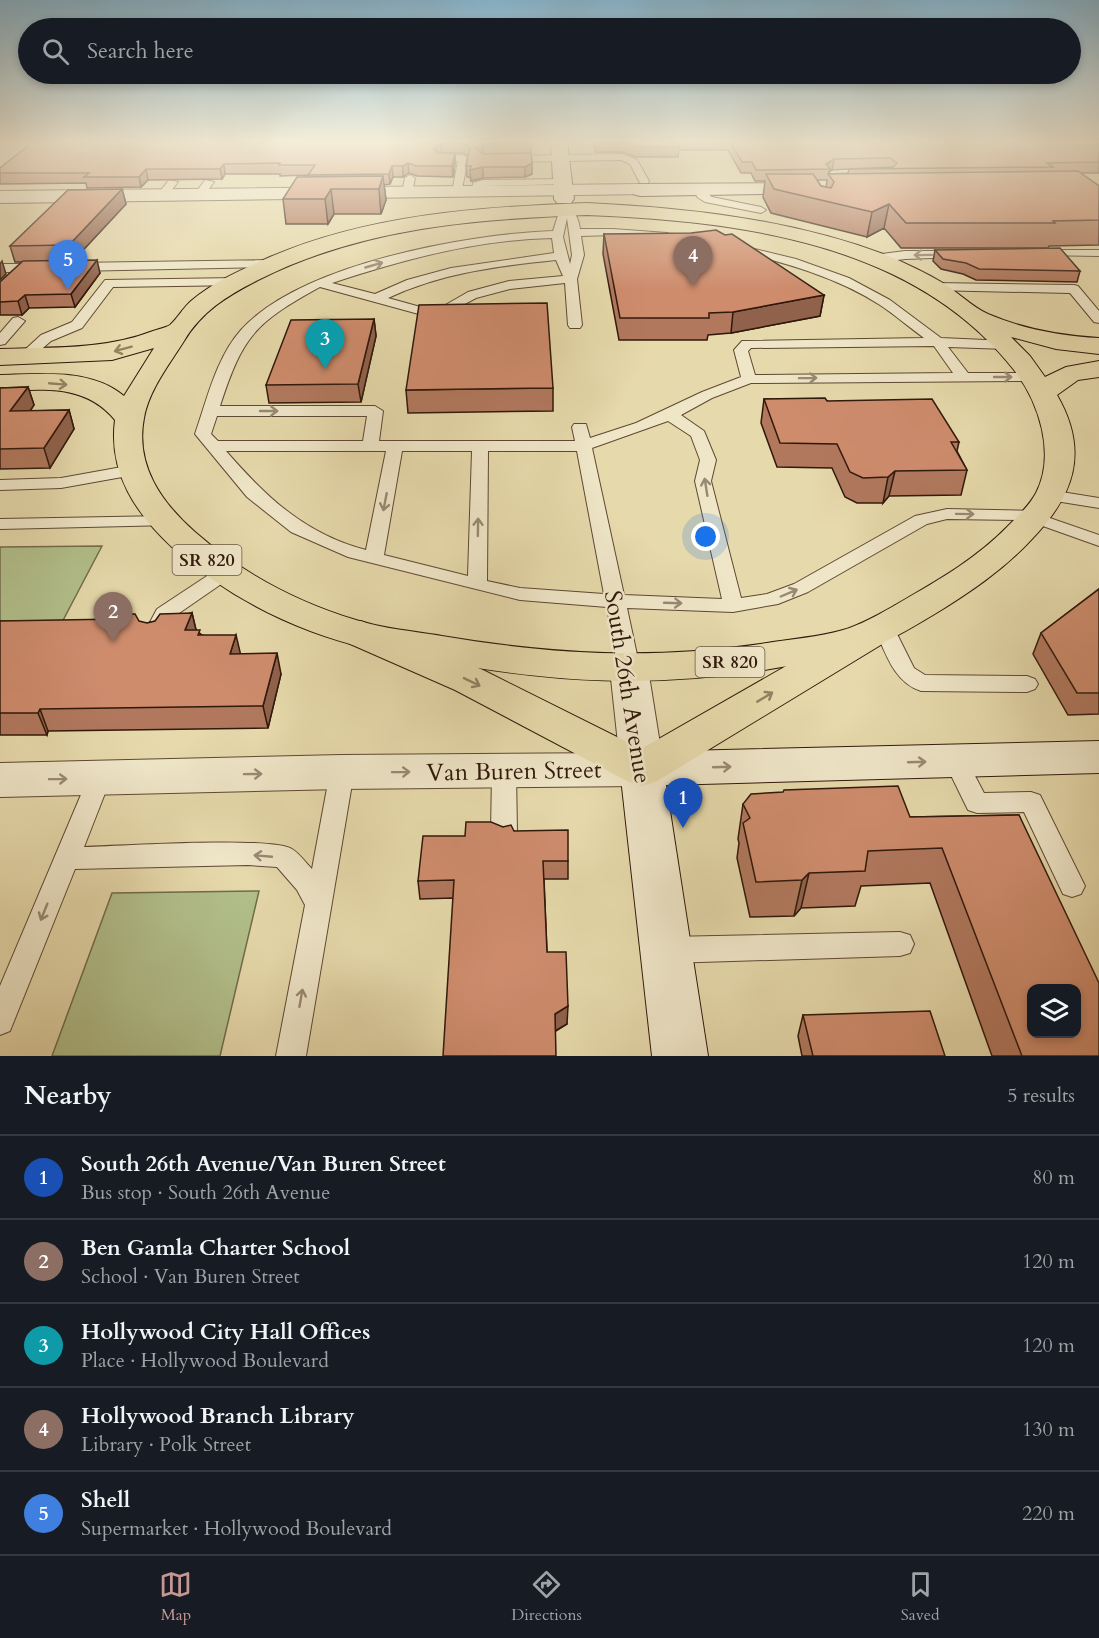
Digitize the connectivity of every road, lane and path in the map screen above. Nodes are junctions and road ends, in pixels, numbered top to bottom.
1 (136, 191) edge
2 (461, 191) edge
3 (563, 191) edge
4 (600, 191) edge
5 (615, 191) edge
6 (707, 191) edge
7 (467, 192) junction
8 (818, 192) edge
9 (71, 196) junction
10 (563, 196) junction
11 (0, 197) edge
12 (586, 197) junction
13 (738, 197) junction
14 (761, 210) dead end
15 (55, 212) edge
16 (658, 212) junction
17 (469, 215) junction
18 (573, 233) junction
19 (556, 234) junction
20 (677, 237) edge
21 (725, 245) edge
22 (1028, 253) edge
23 (1093, 253) edge
24 (972, 254) edge
25 (558, 256) junction
26 (874, 259) junction
27 (1099, 263) edge
28 (270, 264) junction
29 (3, 265) edge
30 (22, 268) junction
31 (571, 279) junction
32 (236, 282) junction
33 (7, 283) edge
34 (319, 283) junction
35 (934, 287) junction
36 (377, 298) junction
37 (1099, 319) edge
38 (982, 320) junction
39 (18, 321) edge
40 (575, 325) dead end
41 (178, 330) junction
42 (0, 341) edge
43 (938, 342) junction
44 (1008, 345) junction
45 (1099, 345) edge
46 (12, 357) edge
47 (1099, 369) edge
48 (963, 377) junction
49 (749, 379) junction
50 (0, 383) edge
51 (1039, 385) junction
52 (211, 411) junction
53 (670, 415) junction
54 (129, 418) junction
55 (582, 437) junction
56 (213, 446) junction
57 (370, 446) junction
58 (395, 446) junction
59 (480, 446) junction
60 (133, 470) junction
61 (0, 485) edge
62 (1099, 504) edge
63 (1039, 509) junction
64 (166, 521) junction
65 (0, 524) edge
66 (1099, 541) edge
67 (374, 558) junction
68 (223, 574) junction
69 (477, 585) junction
70 (615, 601) junction
71 (733, 606) junction
72 (878, 630) junction
73 (361, 634) junction
74 (153, 635) edge
75 (629, 669) junction
76 (1027, 684) dead end
77 (1099, 757) edge
78 (956, 761) junction
79 (642, 769) junction
80 (504, 771) junction
81 (342, 772) junction
82 (99, 778) junction
83 (0, 780) edge
84 (504, 833) edge
85 (66, 858) junction
86 (1072, 886) dead end
87 (318, 905) junction
88 (900, 944) dead end
89 (666, 950) junction
90 (0, 1021) edge
91 (291, 1056) edge
92 (680, 1056) edge

1 - 9 street
2 - 7 street
3 - 10 street
4 - 10 street
5 - 12 main road
6 - 13 street
7 - 10 street
7 - 17 street
8 - 13 street
9 - 11 street
9 - 15 lane
10 - 12 main road
10 - 16 main road
10 - 17 main road
10 - 18 lane
10 - 19 lane
12 - 16 main road
13 - 14 lane
16 - 26 main road
17 - 28 main road
18 - 20 lane
18 - 31 lane
19 - 25 lane
34 -> 19 lane
21 - 43 lane
22 - 23 lane
23 - 27 lane
24 -> 26 lane
25 - 31 lane
25 - 36 lane
26 - 35 main road
28 - 30 lane
28 - 32 main road
29 - 30 lane
30 - 33 lane
31 - 36 lane
31 - 40 lane
32 - 41 main road
32 - 46 lane
34 - 36 lane
34 - 52 lane
35 - 37 lane
35 - 38 main road
38 - 44 main road
38 - 45 main road
39 - 42 lane
41 -> 46 main road
41 - 54 main road
43 - 44 lane
43 - 48 lane
43 - 49 lane
44 - 51 main road
47 - 51 main road
49 -> 48 lane
48 -> 51 lane
49 - 53 lane
50 -> 54 main road
51 - 63 main road, SR 820
52 - 56 lane
52 -> 57 lane
53 - 55 lane
71 -> 53 lane
54 - 60 main road, SR 820
55 - 59 lane
55 - 70 lane, South 26th Avenue
56 - 57 lane
56 - 67 lane
57 - 58 lane
58 - 59 lane
58 -> 67 lane
69 -> 59 lane
60 - 61 lane
60 - 64 main road, SR 820
62 - 63 lane
63 - 66 lane
71 -> 63 lane
63 - 72 main road, SR 820
64 - 65 lane
64 - 68 main road, SR 820
67 - 69 lane
68 - 73 main road, SR 820
68 - 74 lane
69 - 70 lane
70 -> 71 lane
70 - 75 lane, South 26th Avenue
72 - 75 main road, SR 820
72 - 76 lane
79 -> 72 main road
73 - 75 main road, SR 820
73 -> 79 main road
75 - 79 street, South 26th Avenue
77 - 78 street, Van Buren Street
79 -> 78 street, Van Buren Street
78 - 86 lane
79 - 80 street, Van Buren Street
79 - 89 street, South 26th Avenue
81 -> 80 street, Van Buren Street
80 - 84 lane
82 -> 81 street, Van Buren Street
81 - 87 lane
83 -> 82 street, Van Buren Street
82 - 85 lane
87 -> 85 lane
85 -> 90 lane
91 -> 87 lane
88 - 89 lane
89 - 92 street, South 26th Avenue

